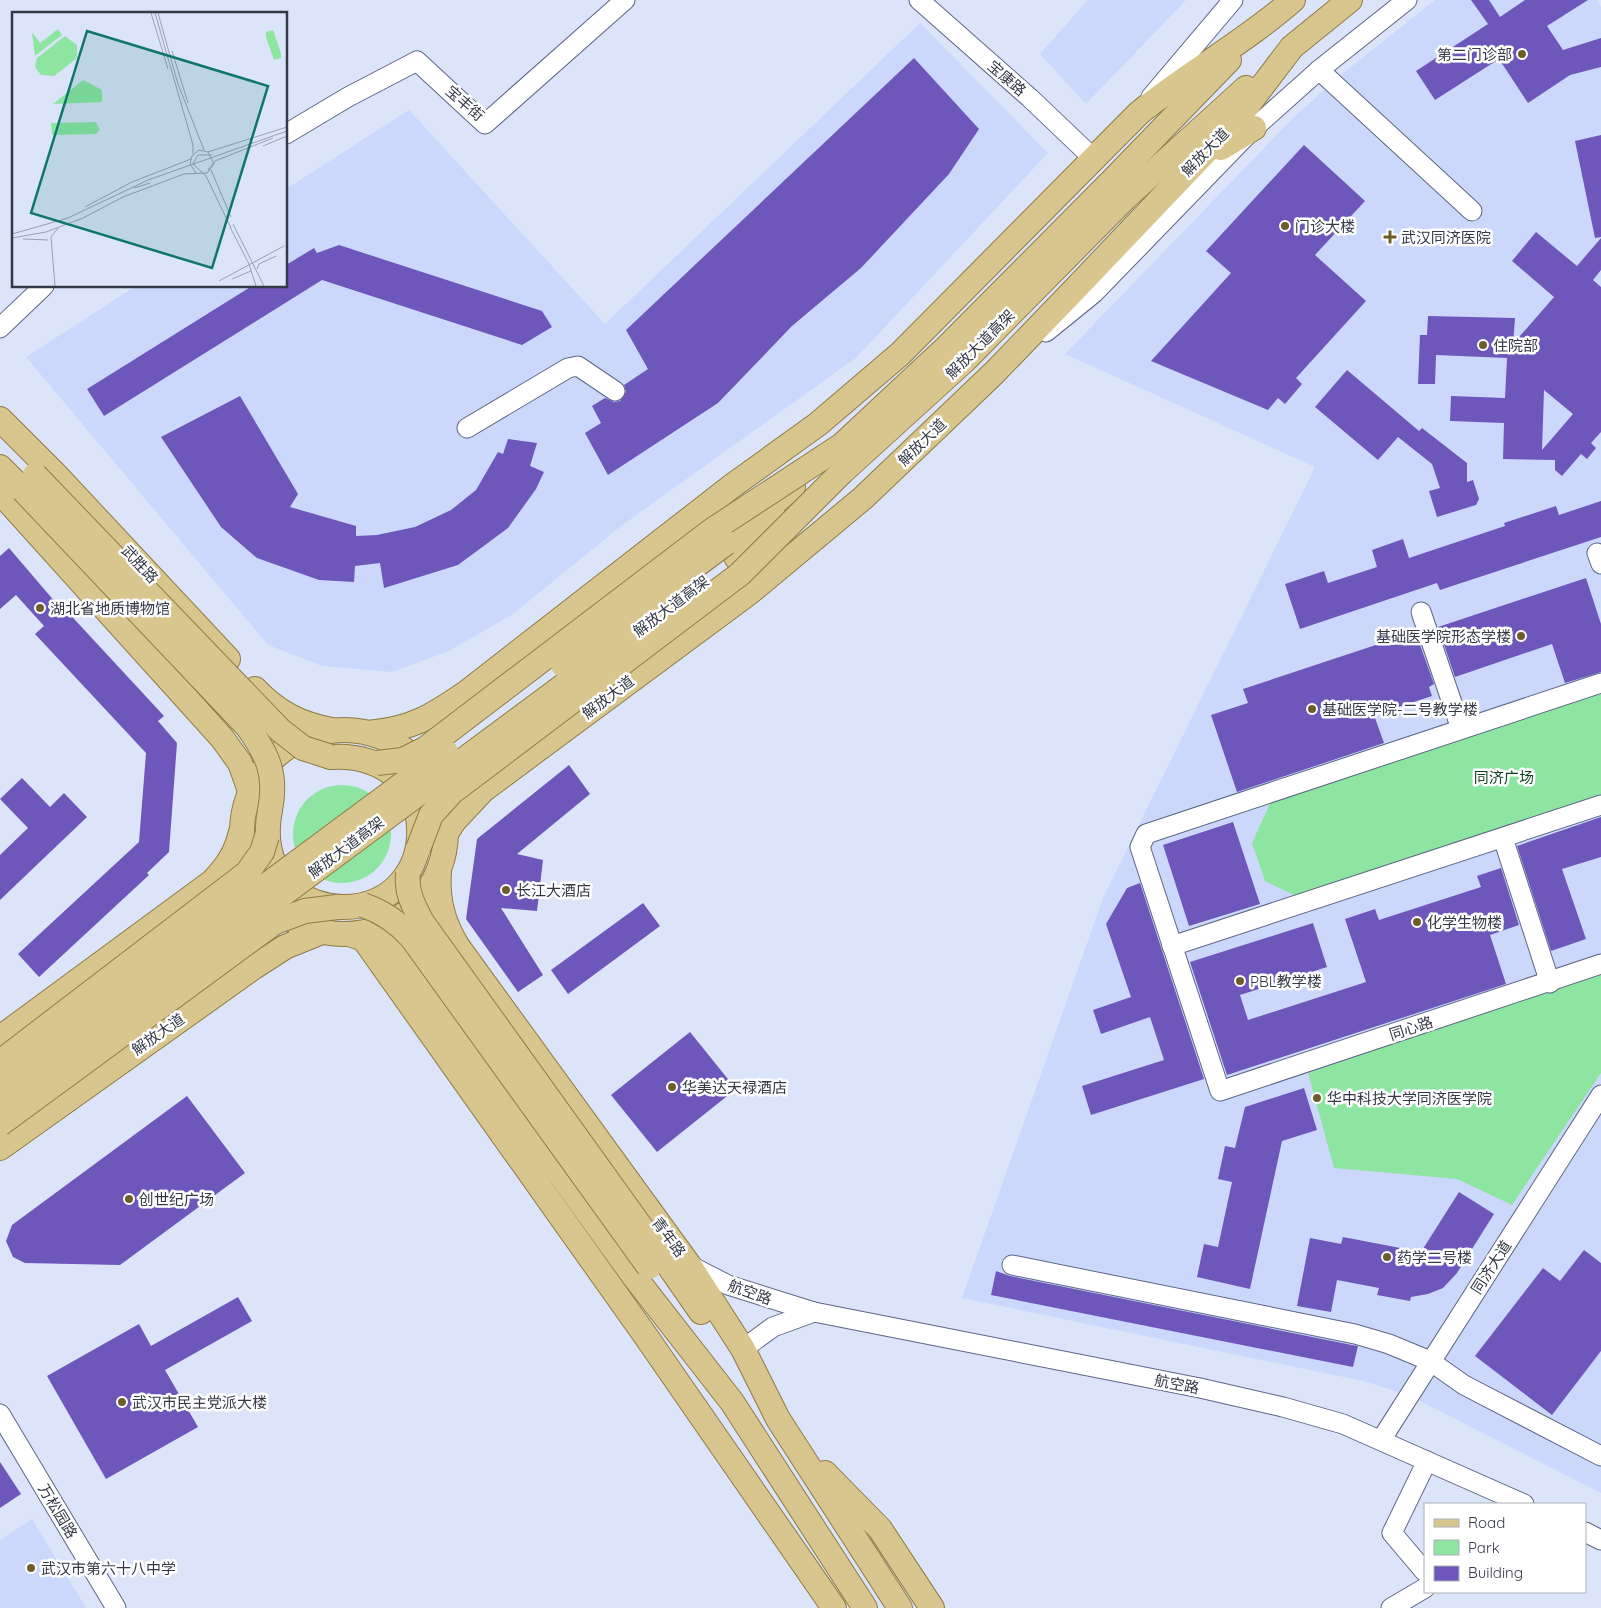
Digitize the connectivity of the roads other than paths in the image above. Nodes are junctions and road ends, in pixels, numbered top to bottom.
1 (625, 0) edge
2 (919, 0) edge
3 (1232, 0) edge
4 (1293, 0) edge
5 (1350, 0) edge
6 (1408, 0) edge
7 (1262, 27) junction
8 (1292, 47) junction
9 (1319, 70) junction
10 (1139, 113) junction
11 (1254, 128) junction
12 (288, 133) edge
13 (1094, 159) junction
14 (1193, 165) junction
15 (1117, 191) junction
16 (1472, 211) dead end
17 (42, 288) edge
18 (0, 328) edge
19 (900, 354) junction
20 (994, 373) junction
21 (615, 391) dead end
22 (954, 411) junction
23 (0, 420) edge
24 (466, 428) dead end
25 (0, 432) edge
26 (842, 445) junction
27 (0, 467) edge
28 (842, 472) junction
29 (19, 486) edge
30 (640, 558) junction
31 (1421, 612) dead end
32 (696, 632) junction
33 (1601, 683) edge
34 (1461, 729) junction
35 (334, 730) junction
36 (368, 732) junction
37 (377, 763) junction
38 (250, 791) junction
39 (1601, 805) edge
40 (241, 831) junction
41 (447, 832) junction
42 (267, 836) junction
43 (1502, 838) junction
44 (418, 849) junction
45 (439, 872) junction
46 (408, 873) junction
47 (363, 905) junction
48 (337, 907) junction
49 (322, 932) junction
50 (357, 936) junction
51 (1172, 946) junction
52 (1601, 964) edge
53 (1550, 983) junction
54 (0, 1038) edge
55 (0, 1062) edge
56 (0, 1083) edge
57 (1601, 1095) edge
58 (0, 1104) edge
59 (0, 1124) edge
60 (0, 1148) edge
61 (656, 1263) junction
62 (689, 1265) junction
63 (1012, 1265) dead end
64 (814, 1312) junction
65 (743, 1349) junction
66 (1430, 1361) junction
67 (732, 1402) junction
68 (0, 1414) edge
69 (778, 1419) junction
70 (792, 1440) junction
71 (1381, 1440) junction
72 (1601, 1456) edge
73 (1427, 1460) junction
74 (1522, 1503) edge
75 (1586, 1532) edge
76 (1601, 1540) edge
77 (1424, 1571) edge
78 (843, 1573) junction
79 (1424, 1589) edge
80 (116, 1608) edge
81 (834, 1608) edge
82 (857, 1608) edge
83 (865, 1608) edge
84 (900, 1608) edge
85 (932, 1608) edge
86 (1391, 1608) edge

1 - 12 street, 宝丰街
2 - 13 street, 宝康路
3 - 10 street
4 - 7 main road
5 - 8 main road, 解放大道
6 - 9 street
7 - 10 main road
7 - 15 main road, 解放大道高架
8 - 14 main road, 解放大道
8 - 15 main road, 解放大道高架
9 - 11 street
9 - 16 street
10 - 13 main road
11 - 14 main road
11 - 20 street
13 - 19 main road
14 - 20 main road, 解放大道
15 - 26 main road, 解放大道高架, bridge
15 - 28 main road, 解放大道高架, bridge
17 - 18 street
19 - 22 main road
19 - 30 main road
20 - 22 main road, 解放大道
21 - 24 street
22 - 32 main road, 解放大道
23 - 35 main road, 武胜路
25 - 29 main road
26 - 37 main road, bridge
26 - 56 main road, 解放大道高架, bridge
27 - 29 main road
28 - 44 main road, bridge
28 - 58 main road, 解放大道高架, bridge
29 - 37 main road, bridge
29 - 38 main road
29 - 42 main road, bridge
30 - 32 main road
30 - 36 main road
31 - 34 street
32 - 41 main road, 解放大道
33 - 34 street
34 - 51 street
35 - 36 main road
35 - 38 main road
36 - 41 main road
37 - 44 main road, bridge
38 - 40 main road
39 - 43 street
40 - 49 main road
40 - 54 main road
41 - 45 main road
42 - 48 main road, bridge
42 - 55 main road, bridge
43 - 51 street
43 - 53 street
44 - 46 main road
45 - 50 main road
45 - 62 main road, 青年路
46 - 47 main road
46 - 61 main road, bridge
47 - 48 main road
47 - 61 main road, bridge
48 - 59 main road, bridge
49 - 50 main road
49 - 60 main road, 解放大道
50 - 67 main road
50 - 81 main road
51 - 53 street, 同心路
52 - 53 street, 同心路
57 - 66 street, 同济大道
61 - 67 main road
61 - 69 main road
62 - 64 street, 航空路
62 - 65 main road, 青年路
63 - 66 street
64 - 65 street, 航空路
64 - 71 street, 航空路
65 - 69 main road, 青年路
66 - 71 street, 同济大道
66 - 72 street
67 - 78 main road
68 - 80 street, 万松园路
69 - 70 main road, 青年路
70 - 84 main road, 青年路
70 - 85 main road
71 - 73 street, 航空路
73 - 74 street, 航空路
73 - 77 street
75 - 76 street
78 - 82 main road
78 - 83 main road
79 - 86 street

